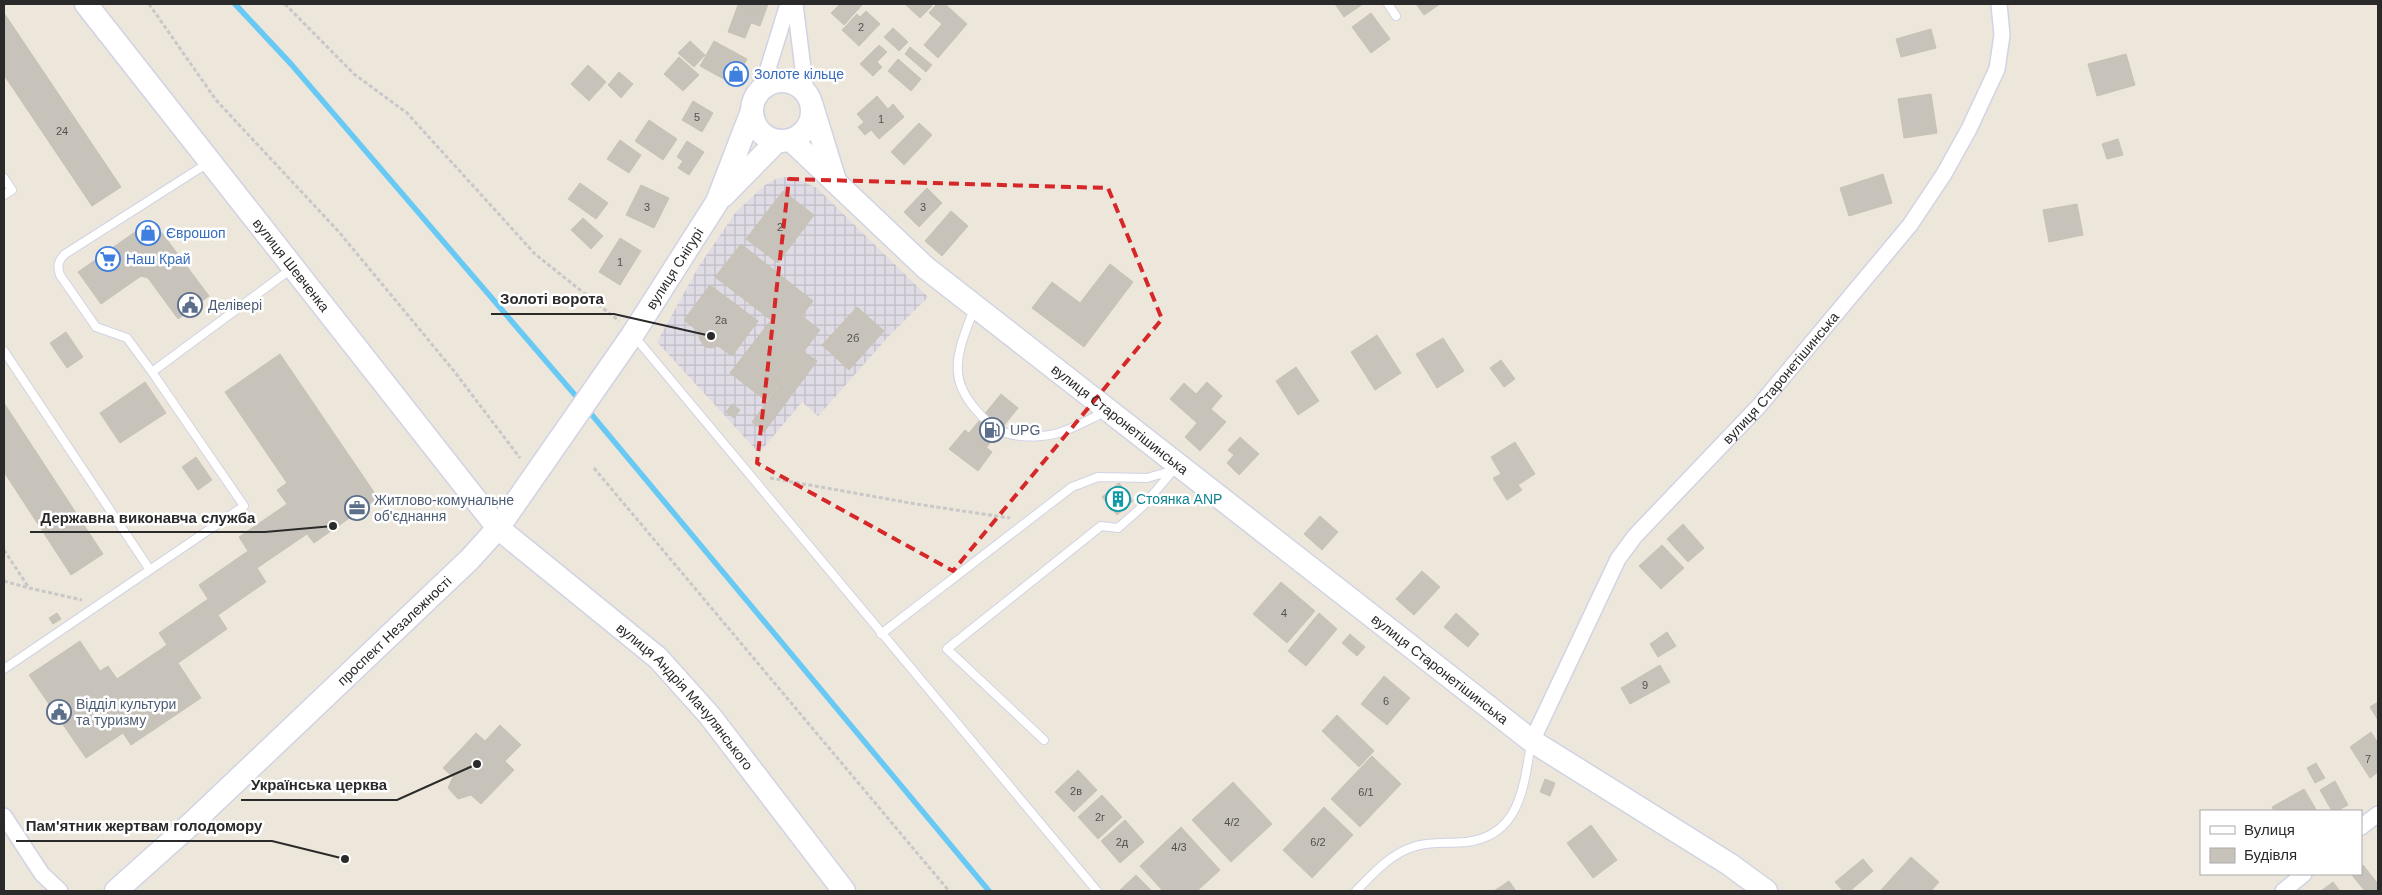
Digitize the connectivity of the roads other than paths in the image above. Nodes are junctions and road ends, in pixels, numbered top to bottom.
1 (86, 4) edge
2 (788, 4) edge
3 (795, 4) edge
4 (1388, 4) edge
5 (1999, 4) edge
6 (1396, 16) dead end
7 (762, 88) junction
8 (809, 98) junction
9 (752, 111) junction
10 (784, 140) junction
11 (210, 162) junction
12 (4, 178) edge
13 (835, 182) junction
14 (4, 195) edge
15 (717, 202) junction
16 (293, 268) junction
17 (975, 307) junction
18 (633, 334) junction
19 (4, 351) edge
20 (152, 372) junction
21 (1108, 411) junction
22 (1177, 466) junction
23 (498, 528) junction
24 (150, 570) junction
25 (882, 634) junction
26 (4, 669) edge
27 (1044, 740) dead end
28 (1532, 741) junction
29 (2378, 814) edge
30 (4, 816) edge
31 (2362, 826) edge
32 (2303, 875) edge
33 (60, 891) edge
34 (116, 891) edge
35 (844, 891) edge
36 (1097, 891) edge
37 (1356, 891) edge
38 (1766, 891) edge
39 (2283, 891) edge

1 - 11 main road, вулиця Шевченка
2 - 7 street
3 - 8 street
4 - 6 lane
5 - 28 street, вулиця Старонетішинська
7 - 8 main road
7 - 9 main road
8 - 10 main road
8 - 13 main road
9 - 10 main road
9 - 15 main road, вулиця Снігурі
10 - 13 main road, вулиця Старонетішинська
10 - 15 main road, вулиця Снігурі
11 - 16 main road, вулиця Шевченка
11 - 20 lane
12 - 14 lane
13 - 17 main road, вулиця Старонетішинська
15 - 18 main road, вулиця Снігурі
16 - 20 lane
16 - 23 main road, вулиця Шевченка
17 - 21 main road, вулиця Старонетішинська
17 - 21 lane
18 - 23 main road, проспект Незалежності
18 - 25 lane
19 - 24 lane
20 - 24 lane
21 - 22 main road, вулиця Старонетішинська
22 - 25 lane
22 - 27 lane
22 - 28 main road, вулиця Старонетішинська
23 - 34 main road, проспект Незалежності
23 - 35 main road, вулиця Андрія Мачулянського
24 - 26 lane
25 - 36 lane
28 - 37 lane
28 - 38 main road, вулиця Старонетішинська
29 - 31 street
30 - 33 street
32 - 39 street

